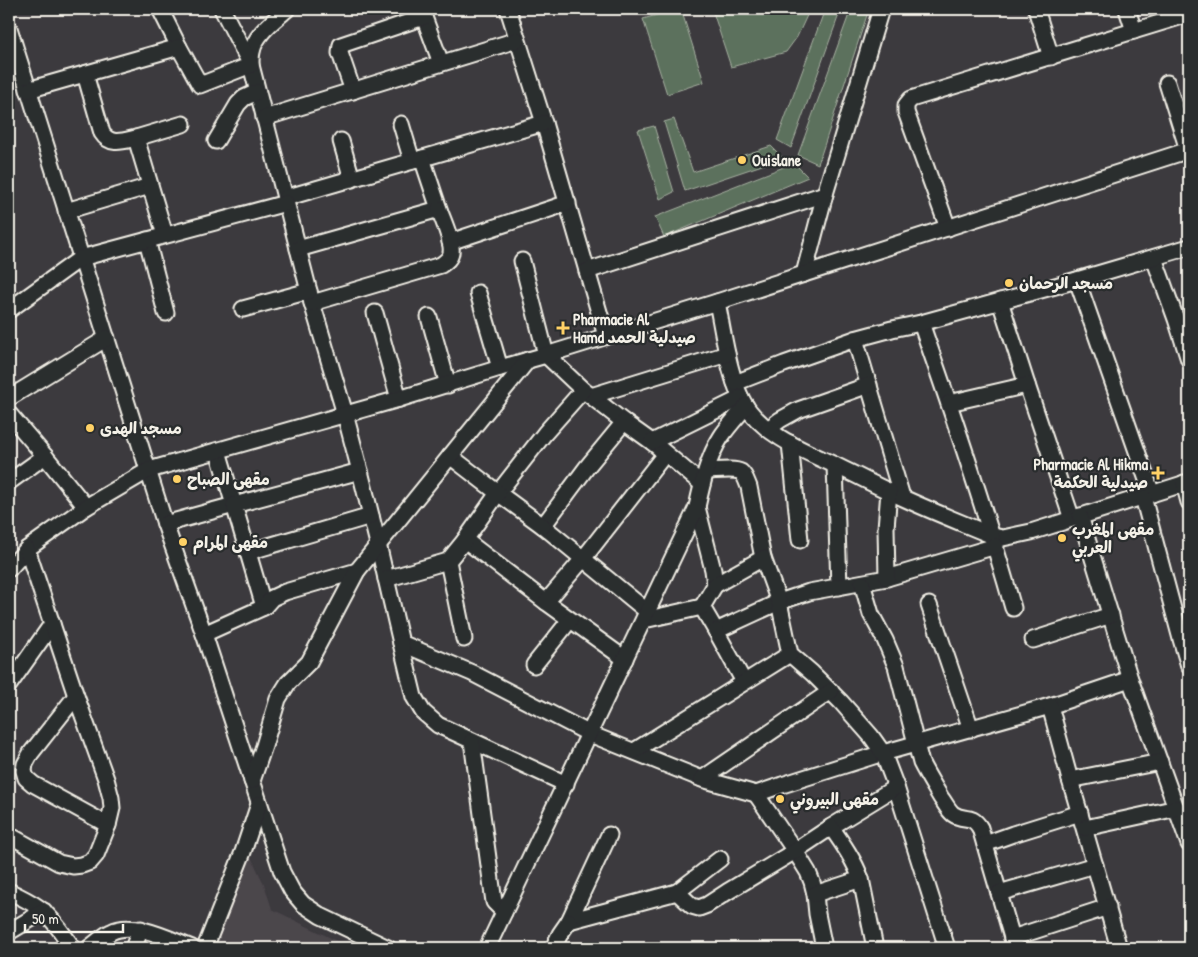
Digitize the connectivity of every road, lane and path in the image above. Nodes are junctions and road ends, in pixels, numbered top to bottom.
1 (160, 9) edge
2 (222, 9) edge
3 (287, 9) edge
4 (508, 9) edge
5 (882, 9) edge
6 (1036, 9) edge
7 (1126, 9) edge
8 (422, 13) edge
9 (1189, 14) edge
10 (9, 28) edge
11 (1134, 31) junction
12 (517, 40) junction
13 (179, 47) junction
14 (1051, 57) junction
15 (441, 63) junction
16 (14, 65) edge
17 (251, 65) junction
18 (85, 74) junction
19 (1167, 83) dead end
20 (28, 90) junction
21 (353, 90) junction
22 (257, 92) junction
23 (264, 118) junction
24 (544, 123) junction
25 (183, 124) dead end
26 (401, 124) dead end
27 (136, 138) junction
28 (341, 140) dead end
29 (216, 141) dead end
30 (1188, 150) edge
31 (417, 159) junction
32 (352, 179) junction
33 (150, 186) junction
34 (824, 194) junction
35 (285, 200) junction
36 (568, 203) junction
37 (439, 209) junction
38 (66, 211) junction
39 (948, 228) junction
40 (165, 236) junction
41 (148, 240) junction
42 (450, 242) junction
43 (1189, 247) edge
44 (298, 249) junction
45 (81, 258) junction
46 (1154, 258) junction
47 (522, 261) dead end
48 (587, 271) junction
49 (804, 274) junction
50 (1077, 280) junction
51 (478, 293) dead end
52 (310, 297) junction
53 (1000, 301) junction
54 (717, 302) junction
55 (242, 309) dead end
56 (9, 310) edge
57 (166, 313) dead end
58 (375, 313) dead end
59 (429, 317) dead end
60 (920, 323) junction
61 (606, 336) junction
62 (106, 338) junction
63 (855, 340) junction
64 (727, 354) junction
65 (546, 355) junction
66 (528, 360) junction
67 (1189, 360) edge
68 (500, 368) junction
69 (735, 383) junction
70 (448, 385) junction
71 (869, 385) junction
72 (1027, 385) junction
73 (587, 393) junction
74 (9, 398) edge
75 (399, 399) junction
76 (743, 402) junction
77 (949, 403) junction
78 (9, 414) edge
79 (345, 414) junction
80 (624, 422) junction
81 (768, 429) junction
82 (652, 442) junction
83 (790, 443) junction
84 (218, 451) junction
85 (665, 454) junction
86 (45, 456) junction
87 (450, 456) junction
88 (835, 465) junction
89 (149, 470) junction
90 (360, 471) junction
91 (704, 477) junction
92 (9, 482) edge
93 (1187, 483) edge
94 (498, 493) junction
95 (895, 494) junction
96 (1147, 496) junction
97 (1189, 502) edge
98 (234, 505) junction
99 (86, 507) junction
100 (697, 507) junction
101 (371, 516) junction
102 (1076, 518) junction
103 (165, 524) junction
104 (543, 526) junction
105 (465, 540) junction
106 (800, 540) dead end
107 (994, 541) junction
108 (378, 544) junction
109 (26, 549) junction
110 (248, 552) junction
111 (763, 558) junction
112 (583, 559) junction
113 (448, 561) junction
114 (9, 569) edge
115 (357, 571) junction
116 (887, 578) junction
117 (386, 579) junction
118 (862, 582) junction
119 (715, 585) junction
120 (839, 587) junction
121 (546, 602) junction
122 (779, 602) junction
123 (929, 605) dead end
124 (264, 607) junction
125 (702, 607) junction
126 (1014, 608) dead end
127 (1111, 615) junction
128 (646, 616) junction
129 (570, 620) junction
130 (52, 624) junction
131 (716, 631) junction
132 (204, 634) junction
133 (464, 639) dead end
134 (1033, 640) dead end
135 (401, 643) junction
136 (790, 654) junction
137 (625, 659) junction
138 (534, 665) dead end
139 (1189, 666) edge
140 (1130, 679) junction
141 (744, 682) junction
142 (9, 685) edge
143 (831, 691) junction
144 (76, 696) junction
145 (1050, 706) junction
146 (971, 729) junction
147 (590, 734) junction
148 (472, 741) junction
149 (916, 745) junction
150 (634, 751) junction
151 (883, 753) junction
152 (1160, 762) junction
153 (702, 779) junction
154 (1070, 780) junction
155 (252, 781) junction
156 (566, 784) junction
157 (896, 787) junction
158 (756, 794) junction
159 (259, 804) junction
160 (1176, 808) junction
161 (1080, 813) junction
162 (108, 824) junction
163 (831, 827) junction
164 (1085, 828) junction
165 (9, 835) edge
166 (609, 835) dead end
167 (985, 844) junction
168 (1189, 844) edge
169 (796, 851) junction
170 (720, 859) dead end
171 (1095, 865) junction
172 (861, 880) junction
173 (9, 891) edge
174 (677, 892) junction
175 (815, 894) junction
176 (999, 894) junction
177 (1108, 907) junction
178 (44, 911) junction
179 (504, 912) junction
180 (569, 921) junction
181 (141, 929) junction
182 (9, 932) edge
183 (1013, 943) edge
184 (73, 948) edge
185 (90, 948) edge
186 (133, 948) edge
187 (192, 948) edge
188 (205, 948) edge
189 (388, 948) edge
190 (487, 948) edge
191 (553, 948) edge
192 (824, 948) edge
193 (875, 948) edge
194 (947, 948) edge
195 (1119, 948) edge

1 - 13 street
2 - 17 street
3 - 17 street
4 - 12 street
5 - 34 street
6 - 14 street
7 - 11 street
8 - 15 street
8 - 21 street
9 - 11 street
10 - 16 street
11 - 14 street
12 - 15 street
12 - 24 street
13 - 17 street
13 - 18 street
14 - 39 street
15 - 21 street
16 - 20 street
17 - 22 street
18 - 20 street
18 - 27 street
19 - 30 street
20 - 38 street
21 - 23 street
22 - 23 street
22 - 29 street
23 - 35 street
24 - 31 street
24 - 36 street
25 - 27 street
26 - 31 street
27 - 33 street
28 - 32 street
30 - 39 street
31 - 32 street
31 - 37 street
32 - 35 street
33 - 38 street
33 - 40 street
34 - 48 street
34 - 49 street
35 - 40 street
35 - 44 street
36 - 42 street
36 - 48 street
37 - 42 street
37 - 44 street
38 - 45 street
39 - 49 street
40 - 41 street
41 - 45 street
41 - 57 street
42 - 52 street
43 - 46 street
44 - 52 street
45 - 56 street
45 - 62 street
46 - 50 street
46 - 67 street
47 - 65 street
48 - 61 street
49 - 54 street
50 - 53 street
50 - 96 street
51 - 68 street
52 - 55 street
52 - 79 street
53 - 60 street
53 - 72 street
54 - 61 street
54 - 64 street
58 - 75 street
59 - 70 street
60 - 63 street
60 - 77 street
61 - 65 street
62 - 74 street
62 - 89 street
63 - 69 street
63 - 71 street
64 - 69 street
64 - 73 street
65 - 66 street
65 - 73 street
66 - 68 street
66 - 87 street
68 - 70 street
69 - 76 street
70 - 75 street
71 - 81 street
71 - 95 street
72 - 77 street
72 - 102 street
73 - 80 street
73 - 94 street
75 - 79 street
76 - 81 street
76 - 82 street
76 - 91 street
77 - 107 street
78 - 86 street
79 - 84 street
79 - 90 street
80 - 82 street
80 - 104 street
81 - 83 street
82 - 85 street
83 - 88 street
83 - 106 street
84 - 89 street
84 - 98 street
85 - 91 street
85 - 112 street
86 - 92 street
86 - 99 street
87 - 94 street
87 - 108 street
88 - 95 street
88 - 120 street
89 - 99 street
89 - 103 street
90 - 98 street
90 - 101 street
91 - 100 street
91 - 111 street
93 - 96 street
93 - 97 street
94 - 104 street
94 - 105 street
95 - 107 street
95 - 116 street
96 - 102 street
96 - 139 street
98 - 103 street
98 - 110 street
99 - 109 street
100 - 119 street
100 - 128 street
101 - 108 street
101 - 110 street
102 - 107 street
102 - 127 street
103 - 132 street
104 - 112 street
105 - 113 street
105 - 121 street
107 - 116 street
107 - 126 street
108 - 115 street
108 - 117 street
109 - 114 street
109 - 130 street
110 - 124 street
111 - 119 street
111 - 122 street
112 - 121 street
112 - 128 street
113 - 117 street
113 - 133 street
115 - 124 street
115 - 155 street
116 - 118 street
117 - 135 street
118 - 120 street
118 - 149 street
119 - 125 street
120 - 122 street
121 - 129 street
122 - 131 street
122 - 136 street
123 - 146 street
124 - 132 street
125 - 128 street
125 - 131 street
127 - 134 street
127 - 140 street
128 - 137 street
129 - 137 street
129 - 138 street
130 - 142 street
130 - 144 street
131 - 141 street
132 - 155 street
135 - 147 street
135 - 148 street
136 - 141 street
136 - 143 street
137 - 147 street
140 - 145 street
140 - 152 street
141 - 150 street
143 - 151 street
143 - 153 street
144 - 162 street
144 - 162 street
145 - 146 street
145 - 154 street
146 - 149 street
147 - 150 street
147 - 156 street
148 - 156 street
148 - 179 street
149 - 151 street
149 - 167 street
150 - 153 street
151 - 157 street
151 - 158 street
152 - 154 street
152 - 160 street
153 - 158 street
154 - 161 street
155 - 159 street
156 - 179 street
157 - 163 street
157 - 194 street
158 - 169 street
159 - 188 street
159 - 189 street
160 - 164 street
160 - 168 street
161 - 164 street
161 - 167 street
162 - 165 street
163 - 169 street
163 - 172 street
164 - 171 street
166 - 180 street
167 - 176 street
169 - 174 street
169 - 175 street
170 - 174 street
171 - 176 street
171 - 177 street
172 - 175 street
172 - 193 street
173 - 178 street
174 - 180 street
175 - 192 street
176 - 183 street
177 - 183 street
177 - 195 street
178 - 182 street
178 - 184 street
179 - 190 street
180 - 191 street
181 - 185 street
181 - 186 street
181 - 187 street

